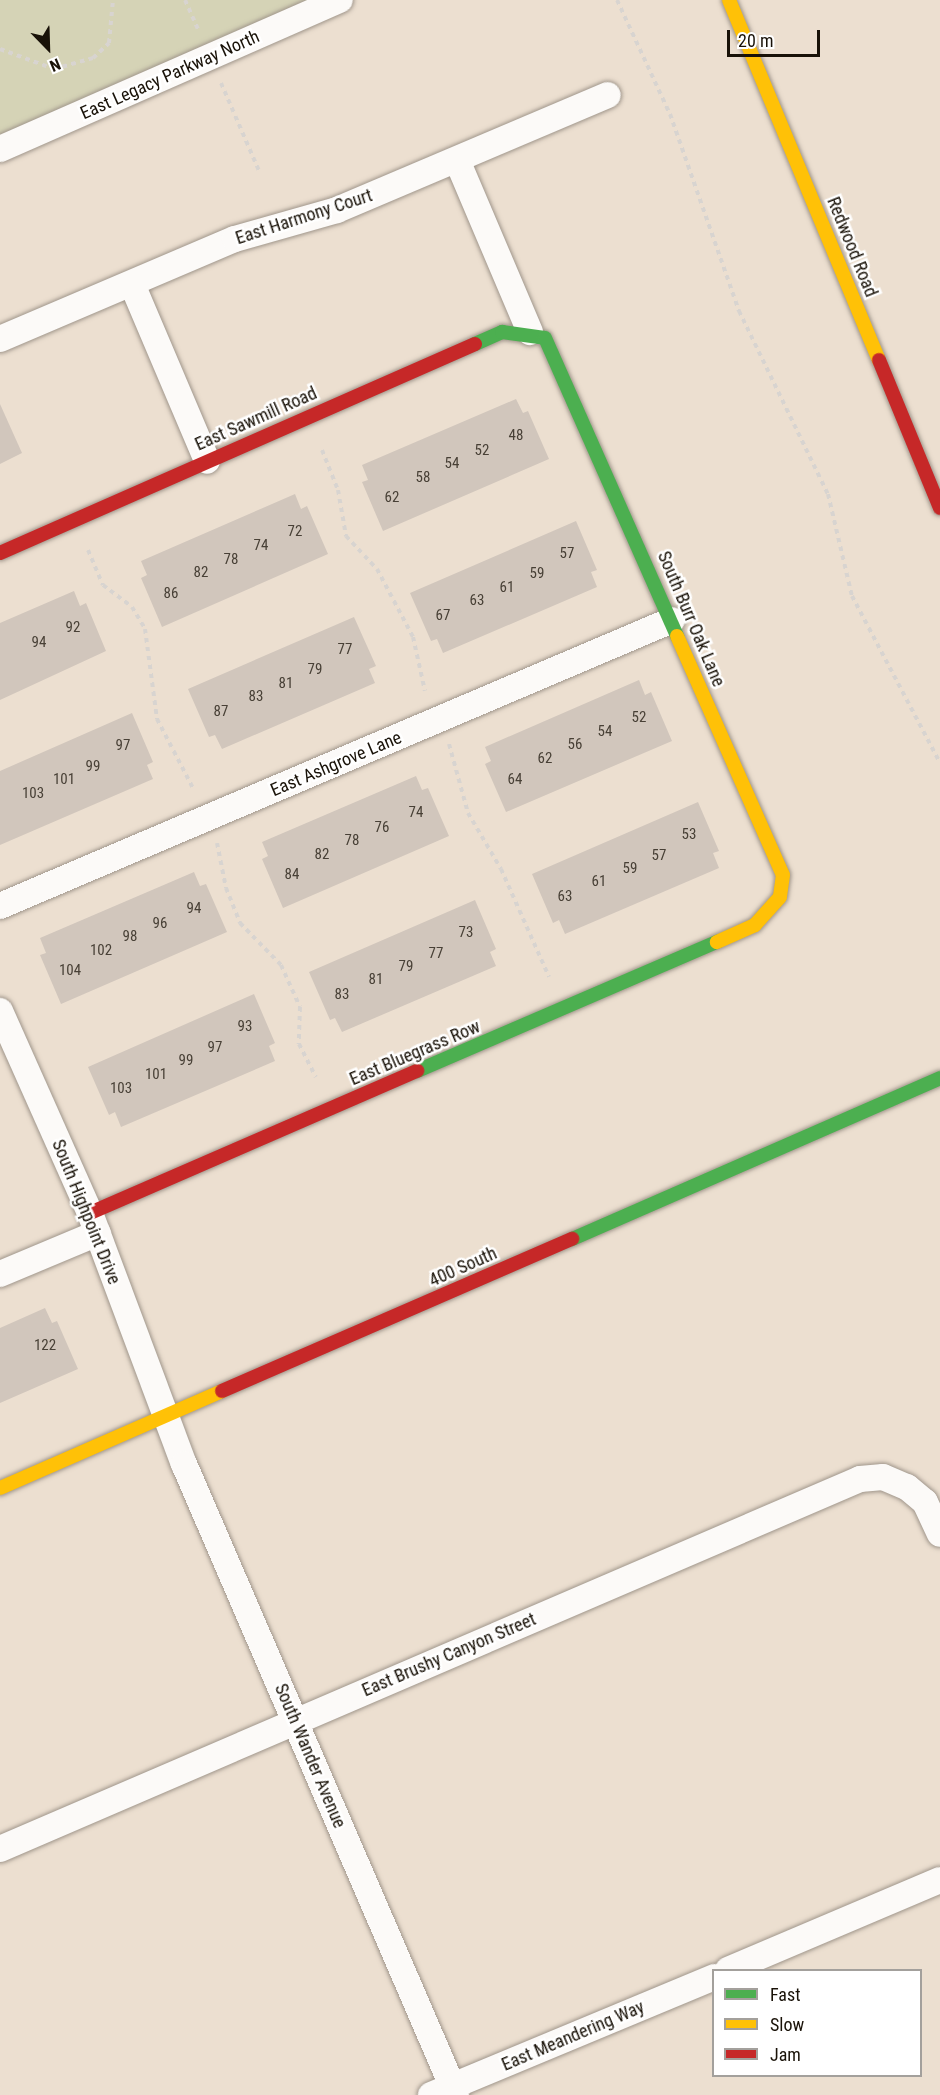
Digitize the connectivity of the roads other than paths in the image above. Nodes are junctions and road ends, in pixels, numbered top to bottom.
1 (340, 0) edge
2 (729, 0) edge
3 (608, 95) dead end
4 (0, 149) edge
5 (457, 160) junction
6 (132, 284) junction
7 (530, 332) junction
8 (0, 339) edge
9 (207, 461) junction
10 (940, 508) edge
11 (0, 553) edge
12 (672, 620) junction
13 (0, 906) edge
14 (755, 925) joint
15 (0, 1011) edge
16 (940, 1078) edge
17 (94, 1223) junction
18 (0, 1274) edge
19 (165, 1416) junction
20 (0, 1488) edge
21 (940, 1534) edge
22 (295, 1721) junction
23 (0, 1849) edge
24 (940, 1880) edge
25 (733, 1969) edge
26 (712, 1978) edge
27 (447, 2092) edge

1 - 4 street, East Legacy Parkway North
2 - 10 street, Redwood Road
3 - 5 street, East Harmony Court
5 - 6 street, East Harmony Court
5 - 7 street
6 - 8 street, East Harmony Court
6 - 9 street
7 - 9 street, East Sawmill Road
7 - 12 street, South Burr Oak Lane
9 - 11 street, East Sawmill Road
12 - 13 street, East Ashgrove Lane
12 - 14 street, South Burr Oak Lane
14 - 17 street, East Bluegrass Row
15 - 17 street, South Highpoint Drive
16 - 19 street, 400 South
17 - 18 street
17 - 19 street, South Highpoint Drive
19 - 20 street, 400 South
19 - 22 street, South Wander Avenue
21 - 22 street, East Brushy Canyon Street
22 - 23 street, East Brushy Canyon Street
22 - 27 street, South Wander Avenue
24 - 25 street
26 - 27 street, East Meandering Way

